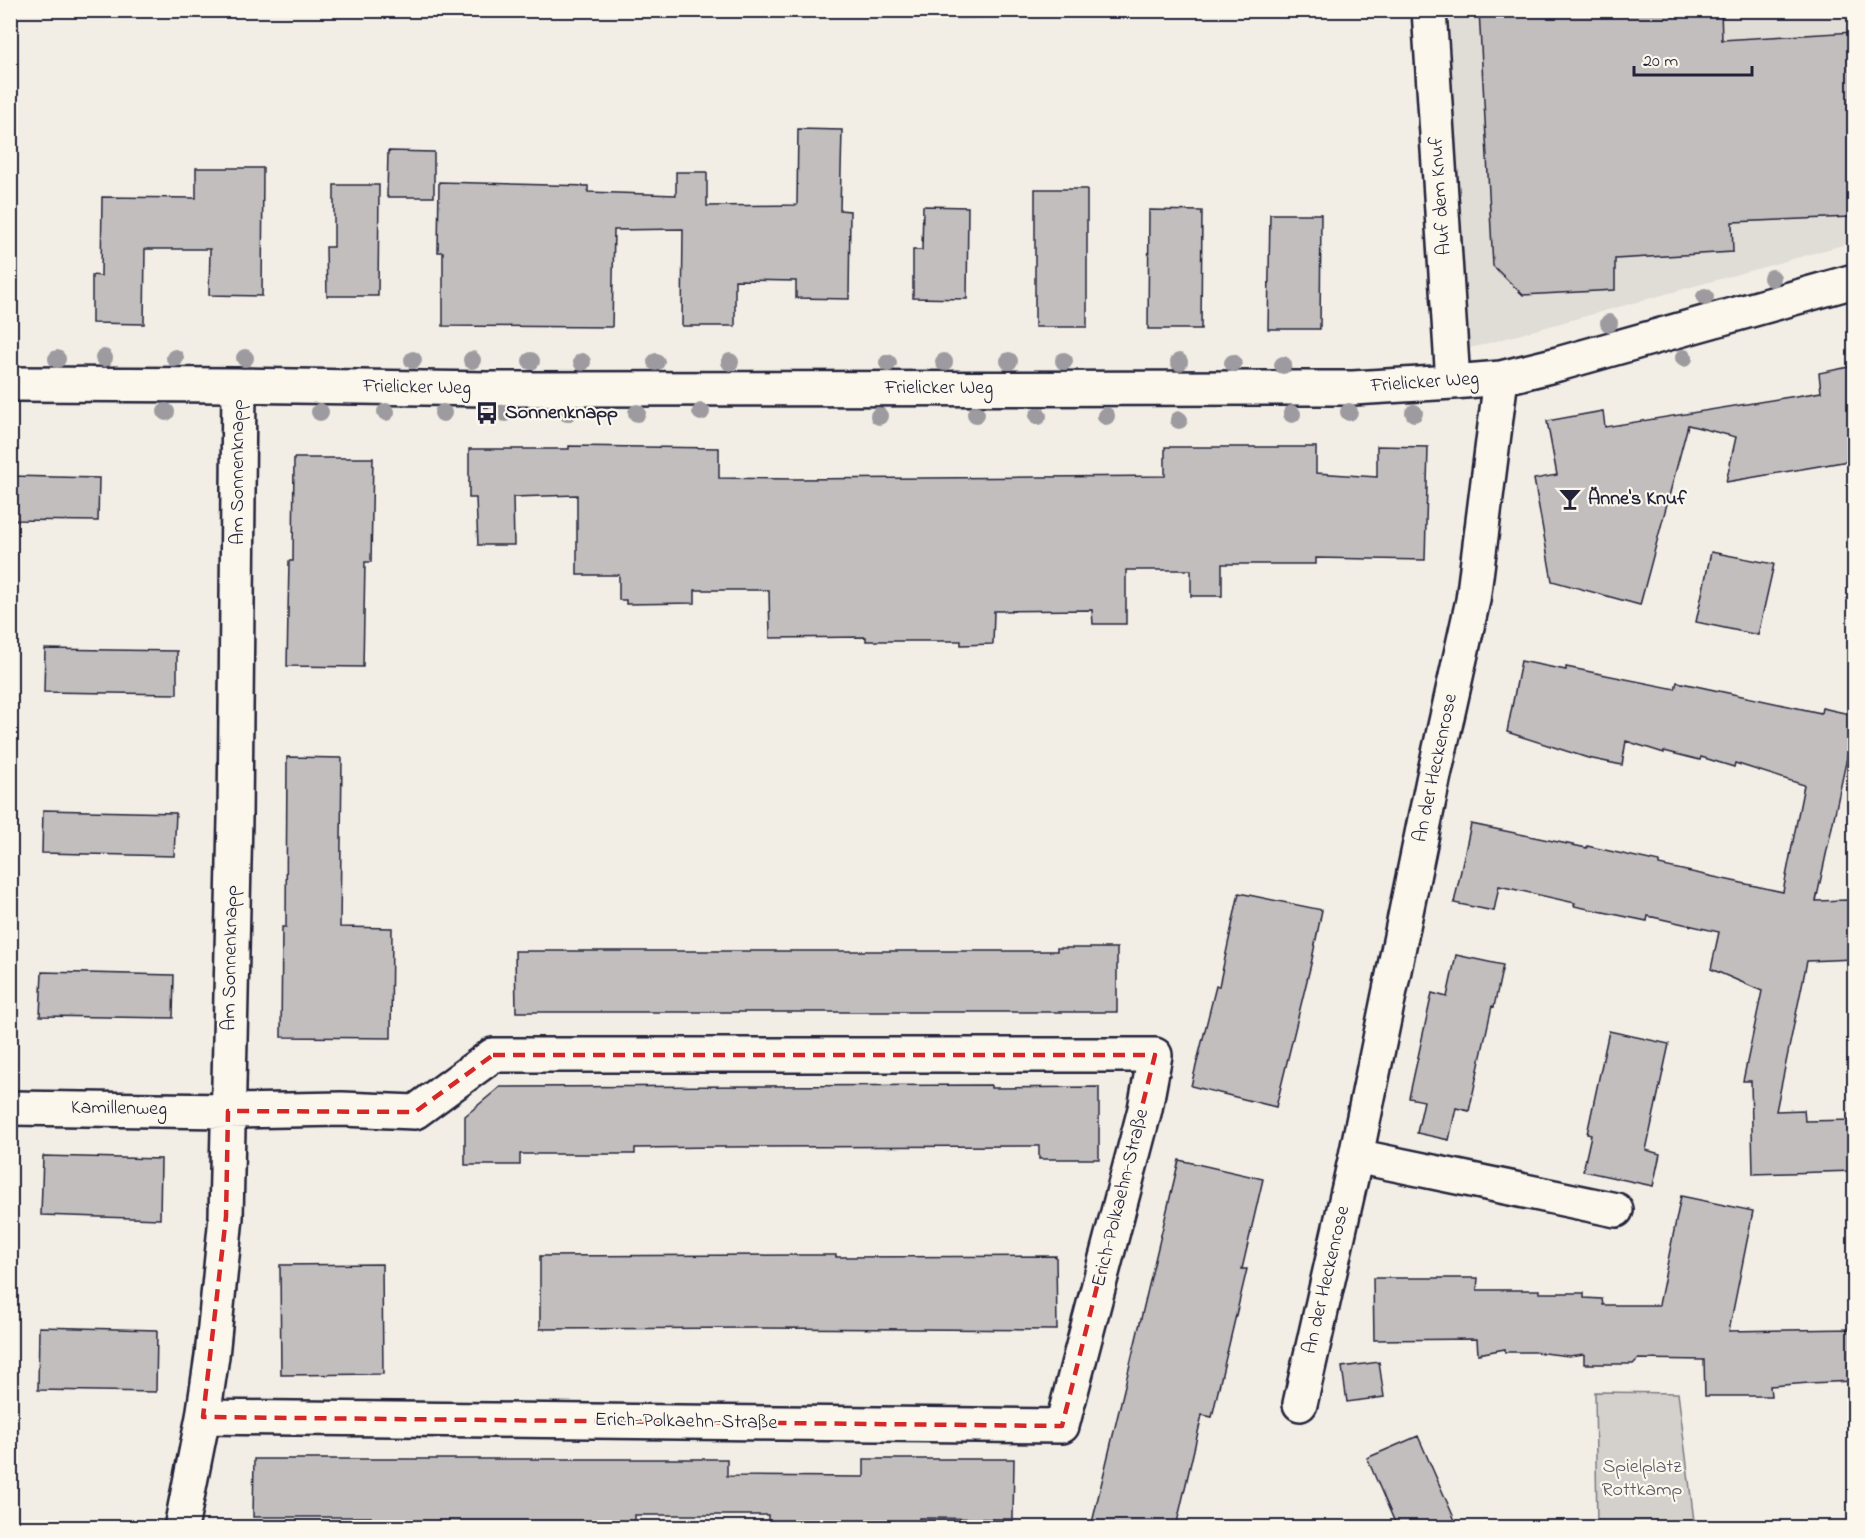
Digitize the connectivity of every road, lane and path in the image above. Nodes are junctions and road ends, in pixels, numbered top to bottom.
1 (1429, 10) edge
2 (1854, 281) edge
3 (1501, 378) junction
4 (1453, 382) junction
5 (10, 384) edge
6 (238, 385) junction
7 (10, 1108) edge
8 (228, 1111) junction
9 (1356, 1156) junction
10 (1616, 1210) dead end
11 (1300, 1404) dead end
12 (203, 1417) junction
13 (181, 1527) edge

1 - 4 street, Auf dem Knuf
2 - 3 street, Frielicker Weg
3 - 4 street, Frielicker Weg
3 - 9 street, An der Heckenrose
4 - 6 street, Frielicker Weg
5 - 6 street, Frielicker Weg
6 - 8 street, Am Sonnenknapp
7 - 8 street, Kamillenweg
8 - 12 street, Am Sonnenknapp
8 - 12 street, Erich-Polkaehn-Straße
9 - 10 street
9 - 11 street, An der Heckenrose
12 - 13 street, Am Sonnenknapp

